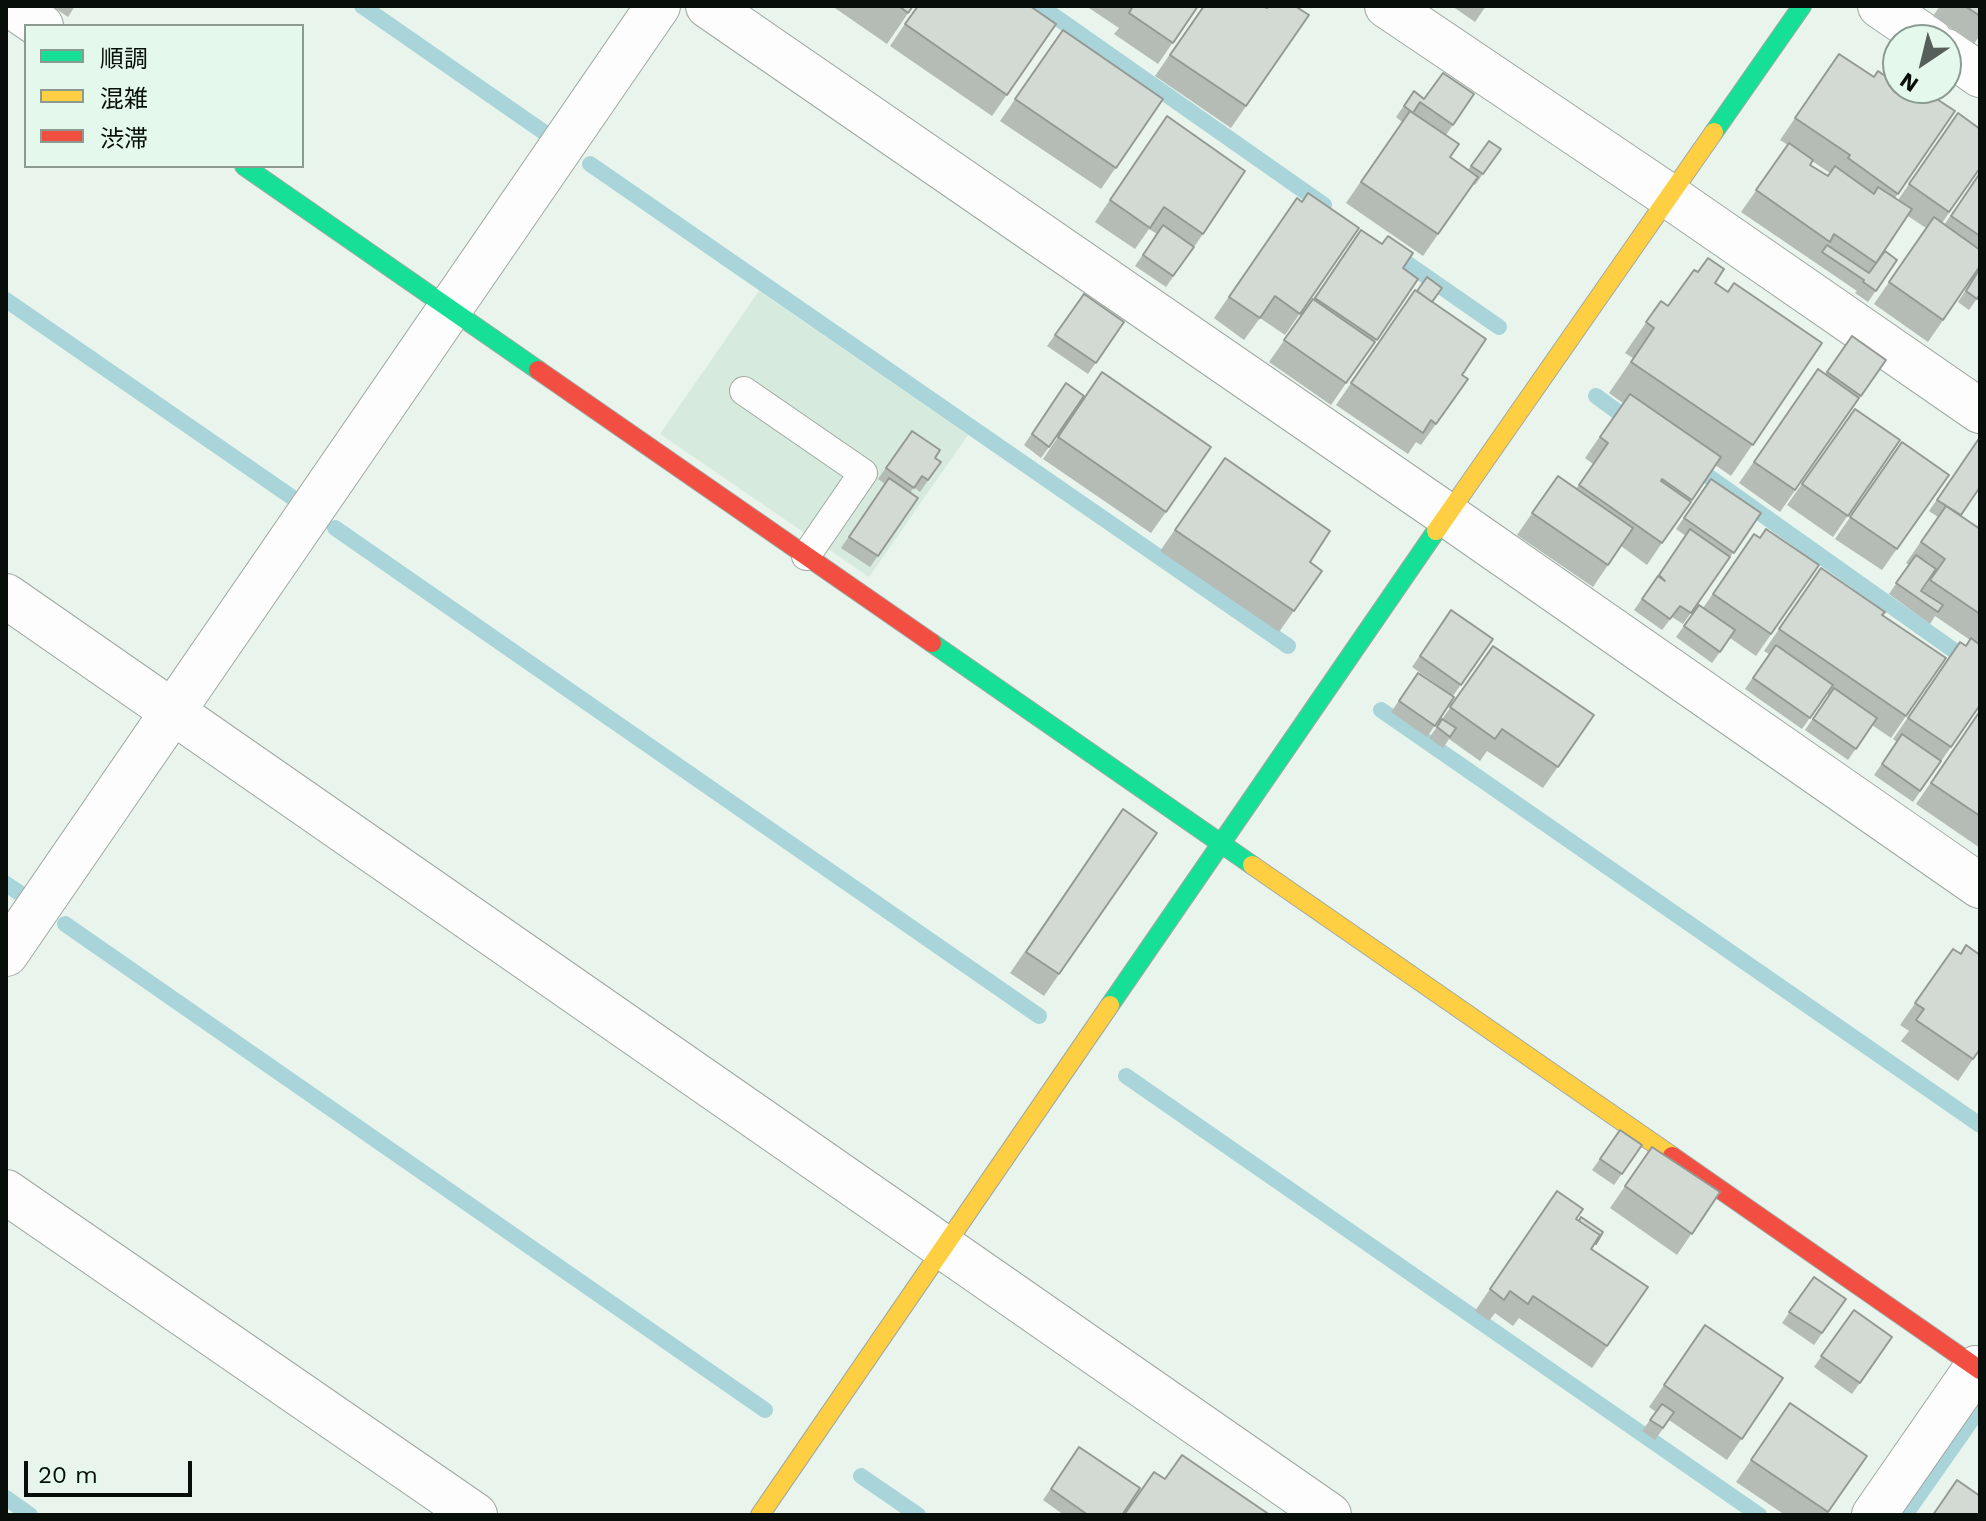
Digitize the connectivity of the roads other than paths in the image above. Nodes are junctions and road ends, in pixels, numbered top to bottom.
1 (12, 6) edge
2 (658, 6) edge
3 (708, 6) edge
4 (1387, 6) edge
5 (1802, 6) edge
6 (1880, 6) edge
7 (38, 24) edge
8 (1906, 24) edge
9 (1962, 62) edge
10 (1980, 75) edge
11 (247, 168) edge
12 (1669, 196) junction
13 (450, 309) junction
14 (744, 391) dead end
15 (1980, 411) edge
16 (1447, 515) junction
17 (806, 556) junction
18 (6, 596) edge
19 (173, 712) junction
20 (1222, 844) junction
21 (1980, 886) edge
22 (6, 954) edge
23 (6, 1192) edge
24 (945, 1248) junction
25 (1979, 1367) edge
26 (475, 1515) edge
27 (760, 1515) edge
28 (1329, 1515) edge
29 (1874, 1515) edge

1 - 7 street
2 - 13 street
3 - 16 street
4 - 12 street
5 - 12 street
6 - 8 street
9 - 10 street
11 - 13 street
12 - 15 street
12 - 16 street
13 - 17 street
13 - 19 street
14 - 17 lane
16 - 20 street
16 - 21 street
17 - 20 street
18 - 19 street
19 - 22 street
19 - 24 street
20 - 24 street
20 - 25 street
23 - 26 street
24 - 27 street
24 - 28 street
25 - 29 street

